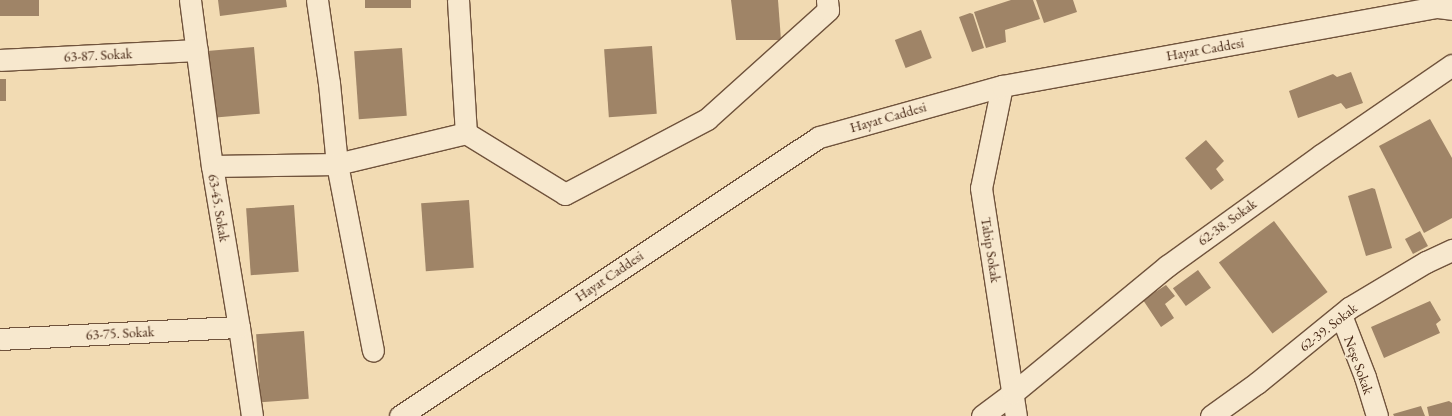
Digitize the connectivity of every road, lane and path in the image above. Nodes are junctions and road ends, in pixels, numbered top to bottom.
1 (190, 0) edge
2 (317, 0) edge
3 (458, 0) edge
4 (827, 0) edge
5 (1452, 9) edge
6 (197, 50) junction
7 (0, 60) edge
8 (1452, 65) edge
9 (1002, 86) junction
10 (466, 134) junction
11 (337, 164) junction
12 (212, 166) junction
13 (1452, 250) edge
14 (1341, 315) junction
15 (240, 328) junction
16 (0, 339) edge
17 (373, 351) dead end
18 (1012, 393) junction
19 (252, 416) edge
20 (400, 416) edge
21 (982, 416) edge
22 (1016, 416) edge
23 (1211, 416) edge
24 (1377, 416) edge

1 - 6 street, 63-45. Sokak
2 - 11 street
3 - 10 street
4 - 10 street
5 - 9 street, Hayat Caddesi
6 - 7 street, 63-87. Sokak
6 - 12 street, 63-45. Sokak
8 - 18 street, 62-38. Sokak
9 - 18 street, Tabip Sokak
9 - 20 street, Hayat Caddesi
10 - 11 street
11 - 12 street
11 - 17 street
12 - 15 street, 63-45. Sokak
13 - 14 street, 62-39. Sokak
14 - 23 street, 62-39. Sokak
14 - 24 street, Neşe Sokak
15 - 16 street, 63-75. Sokak
15 - 19 street, 63-45. Sokak
18 - 21 street, 62-38. Sokak
18 - 22 street, Tabip Sokak

